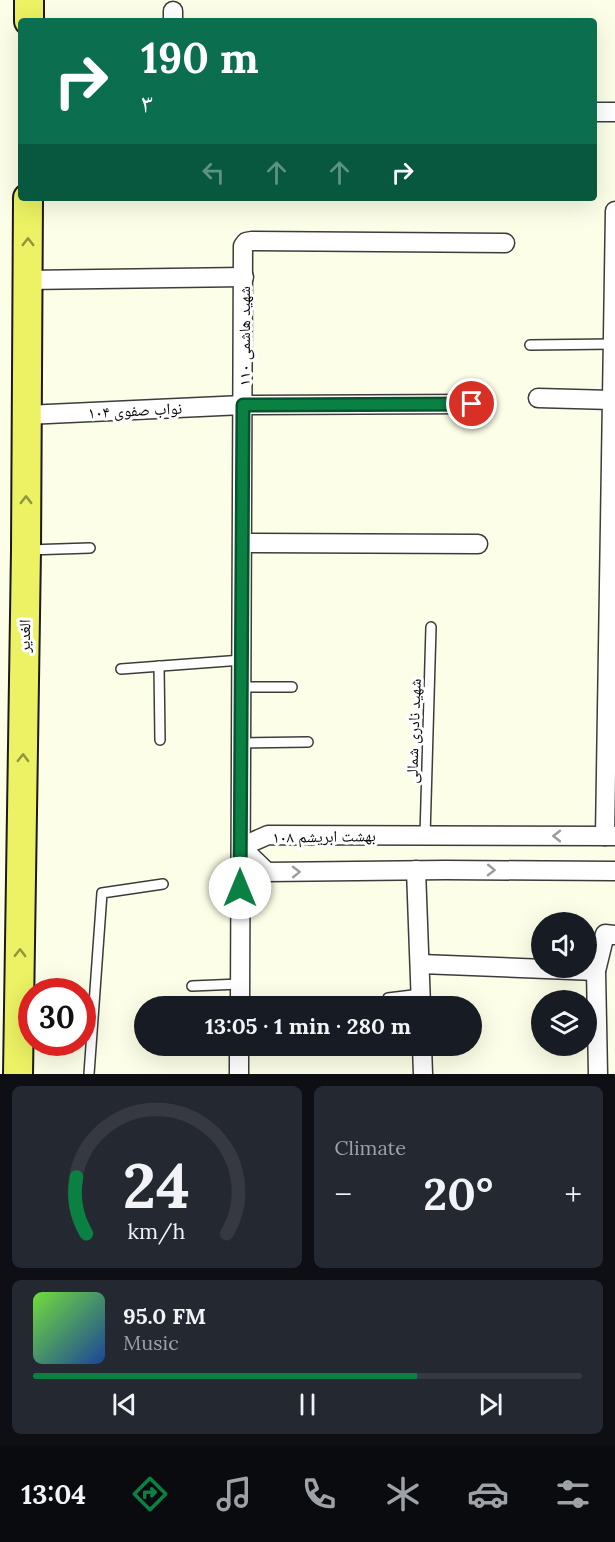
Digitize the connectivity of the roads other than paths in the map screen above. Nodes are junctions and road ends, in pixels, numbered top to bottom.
1 (29, 0) edge
2 (29, 18) edge
3 (597, 112) edge
4 (615, 112) edge
5 (28, 201) edge
6 (615, 211) edge
7 (505, 243) dead end
8 (244, 277) junction
9 (27, 280) junction
10 (613, 344) junction
11 (530, 345) dead end
12 (538, 398) dead end
13 (612, 400) junction
14 (472, 404) dead end
15 (243, 405) junction
16 (26, 415) junction
17 (613, 440) edge
18 (243, 543) junction
19 (478, 544) dead end
20 (90, 548) dead end
21 (13, 550) edge
22 (431, 627) dead end
23 (242, 660) junction
24 (159, 666) junction
25 (121, 669) dead end
26 (242, 687) junction
27 (292, 687) dead end
28 (160, 740) dead end
29 (308, 742) dead end
30 (241, 743) junction
31 (425, 836) junction
32 (610, 836) edge
33 (240, 847) junction
34 (416, 870) junction
35 (615, 871) edge
36 (163, 884) dead end
37 (615, 935) edge
38 (421, 964) junction
39 (597, 966) edge
40 (531, 968) edge
41 (596, 978) edge
42 (240, 984) junction
43 (192, 986) dead end
44 (240, 996) edge
45 (421, 996) edge
46 (239, 1056) edge
47 (422, 1056) edge
48 (18, 1074) edge
49 (89, 1074) edge
50 (239, 1074) edge
51 (423, 1074) edge
52 (598, 1074) edge

1 - 2 main road
3 - 4 street
9 -> 5 main road, الغدیر
6 - 10 street
7 - 8 street, شهید هاشمی ۱۱۰
8 - 9 street
8 - 15 street, شهید هاشمی ۱۱۰
9 - 16 main road, الغدیر
10 - 11 lane
10 - 13 street
12 - 13 street
13 - 17 street
14 - 15 street, نواب صفوی ۱۰۴
15 - 16 street, نواب صفوی ۱۰۴
15 - 18 street, شهید هاشمی ۱۱۰
21 -> 16 main road, الغدیر
17 - 32 street
18 - 19 street
18 - 23 street, شهید هاشمی ۱۱۰
20 - 21 lane
48 -> 21 main road, الغدیر
22 - 31 lane, شهید نادری شمالی
23 - 24 lane
23 - 26 street, شهید هاشمی ۱۱۰
24 - 25 lane
24 - 28 lane
26 - 27 lane
26 - 30 street, شهید هاشمی ۱۱۰
29 - 30 lane
30 - 33 street, شهید هاشمی ۱۱۰
32 -> 31 street, بهشت ابریشم ۱۰۸
31 - 33 street, بهشت ابریشم ۱۰۸
33 -> 34 street, بهشت ابریشم ۱۰۸
33 - 42 street, شهید هاشمی ۱۱۰
34 -> 35 street, بهشت ابریشم ۱۰۸
34 - 38 street
36 - 49 lane
37 - 39 street
38 - 40 street
38 - 45 street
41 - 52 street
42 - 43 lane
42 - 44 street, شهید هاشمی ۱۱۰
46 - 50 street
47 - 51 street

